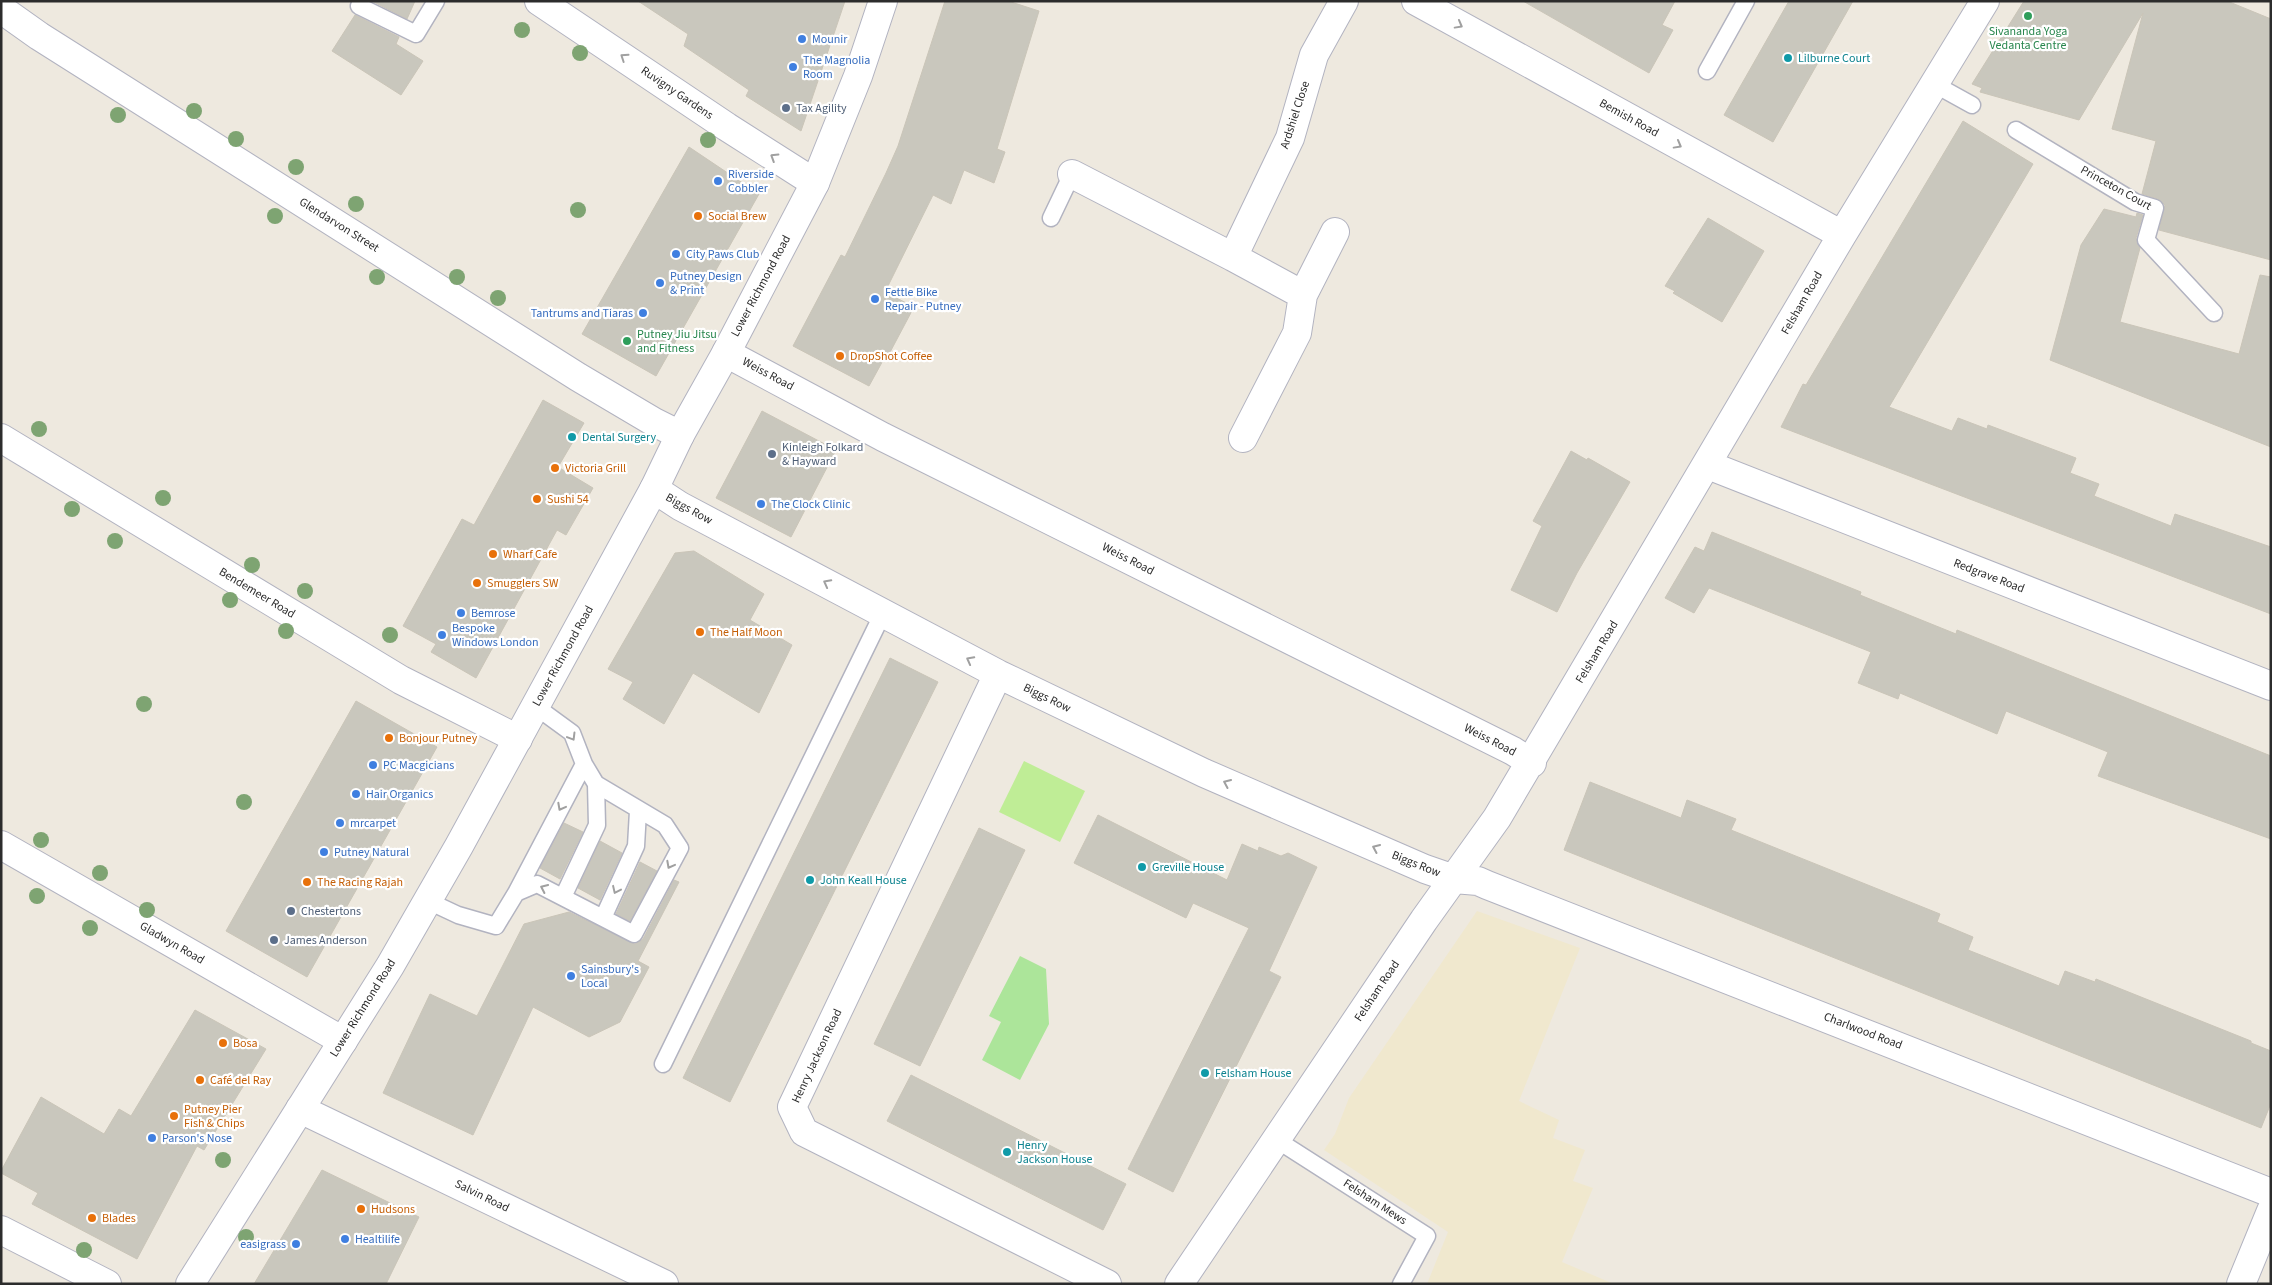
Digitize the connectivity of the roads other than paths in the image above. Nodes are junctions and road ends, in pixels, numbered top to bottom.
1 (436, 1) edge
2 (539, 1) edge
3 (883, 1) edge
4 (1344, 1) edge
5 (1416, 1) edge
6 (1746, 1) edge
7 (1982, 2) edge
8 (359, 6) dead end
9 (1, 9) edge
10 (1706, 71) dead end
11 (1934, 84) junction
12 (1972, 105) dead end
13 (2016, 130) dead end
14 (1072, 174) joint
15 (815, 183) junction
16 (1051, 218) dead end
17 (1335, 232) dead end
18 (1842, 235) junction
19 (1233, 257) junction
20 (1303, 295) junction
21 (2214, 313) dead end
22 (726, 353) junction
23 (680, 435) junction
24 (1, 438) edge
25 (1243, 438) dead end
26 (1708, 465) junction
27 (654, 489) junction
28 (882, 613) junction
29 (998, 674) junction
30 (2271, 686) edge
31 (535, 706) junction
32 (518, 738) junction
33 (1532, 763) junction
34 (584, 764) junction
35 (596, 784) junction
36 (638, 811) junction
37 (1, 846) edge
38 (1454, 879) junction
39 (516, 893) junction
40 (563, 898) junction
41 (426, 900) junction
42 (603, 918) junction
43 (343, 1041) junction
44 (663, 1064) dead end
45 (300, 1109) junction
46 (1277, 1140) junction
47 (2271, 1193) edge
48 (2271, 1211) edge
49 (1, 1230) edge
50 (2261, 1259) edge
51 (107, 1284) edge
52 (190, 1284) edge
53 (664, 1284) edge
54 (1107, 1284) edge
55 (1179, 1284) edge
56 (1401, 1284) edge
57 (2241, 1284) edge

1 - 8 lane
15 -> 2 street, Ruvigny Gardens
3 - 15 street, Lower Richmond Road
4 - 19 street, Ardshiel Close
5 -> 18 street, Bemish Road
6 - 10 lane
7 - 11 street, Felsham Road
9 - 23 street, Glendarvon Street
11 - 12 lane
11 - 18 street, Felsham Road
13 - 21 lane, Princeton Court
14 - 16 lane
14 - 19 street
15 - 22 street, Lower Richmond Road
17 - 20 street
18 - 26 street, Felsham Road
19 - 20 street
20 - 25 street
22 - 23 street, Lower Richmond Road
22 - 33 street, Weiss Road
23 - 27 street, Lower Richmond Road
24 - 32 street, Bendemeer Road
26 - 30 street, Redgrave Road
26 - 33 street, Felsham Road
28 -> 27 street, Biggs Row
27 - 31 street, Lower Richmond Road
29 -> 28 street, Biggs Row
28 - 44 lane
38 -> 29 street, Biggs Row
29 - 54 street, Henry Jackson Road
31 - 32 street, Lower Richmond Road
31 -> 34 lane
32 - 41 street, Lower Richmond Road
33 - 38 street, Felsham Road
34 - 35 lane
34 -> 39 lane
35 - 36 lane
35 - 40 lane
36 -> 42 lane
36 -> 42 lane
37 - 43 street, Gladwyn Road
38 - 46 street, Felsham Road
38 - 47 street, Charlwood Road
40 -> 39 lane
39 - 41 lane
40 - 42 lane
41 - 43 street, Lower Richmond Road
43 - 45 street, Lower Richmond Road
45 - 52 street, Lower Richmond Road
45 - 53 street, Salvin Road
46 - 55 street, Felsham Road
46 - 56 lane, Felsham Mews
48 - 50 street
49 - 51 street
50 - 57 street

